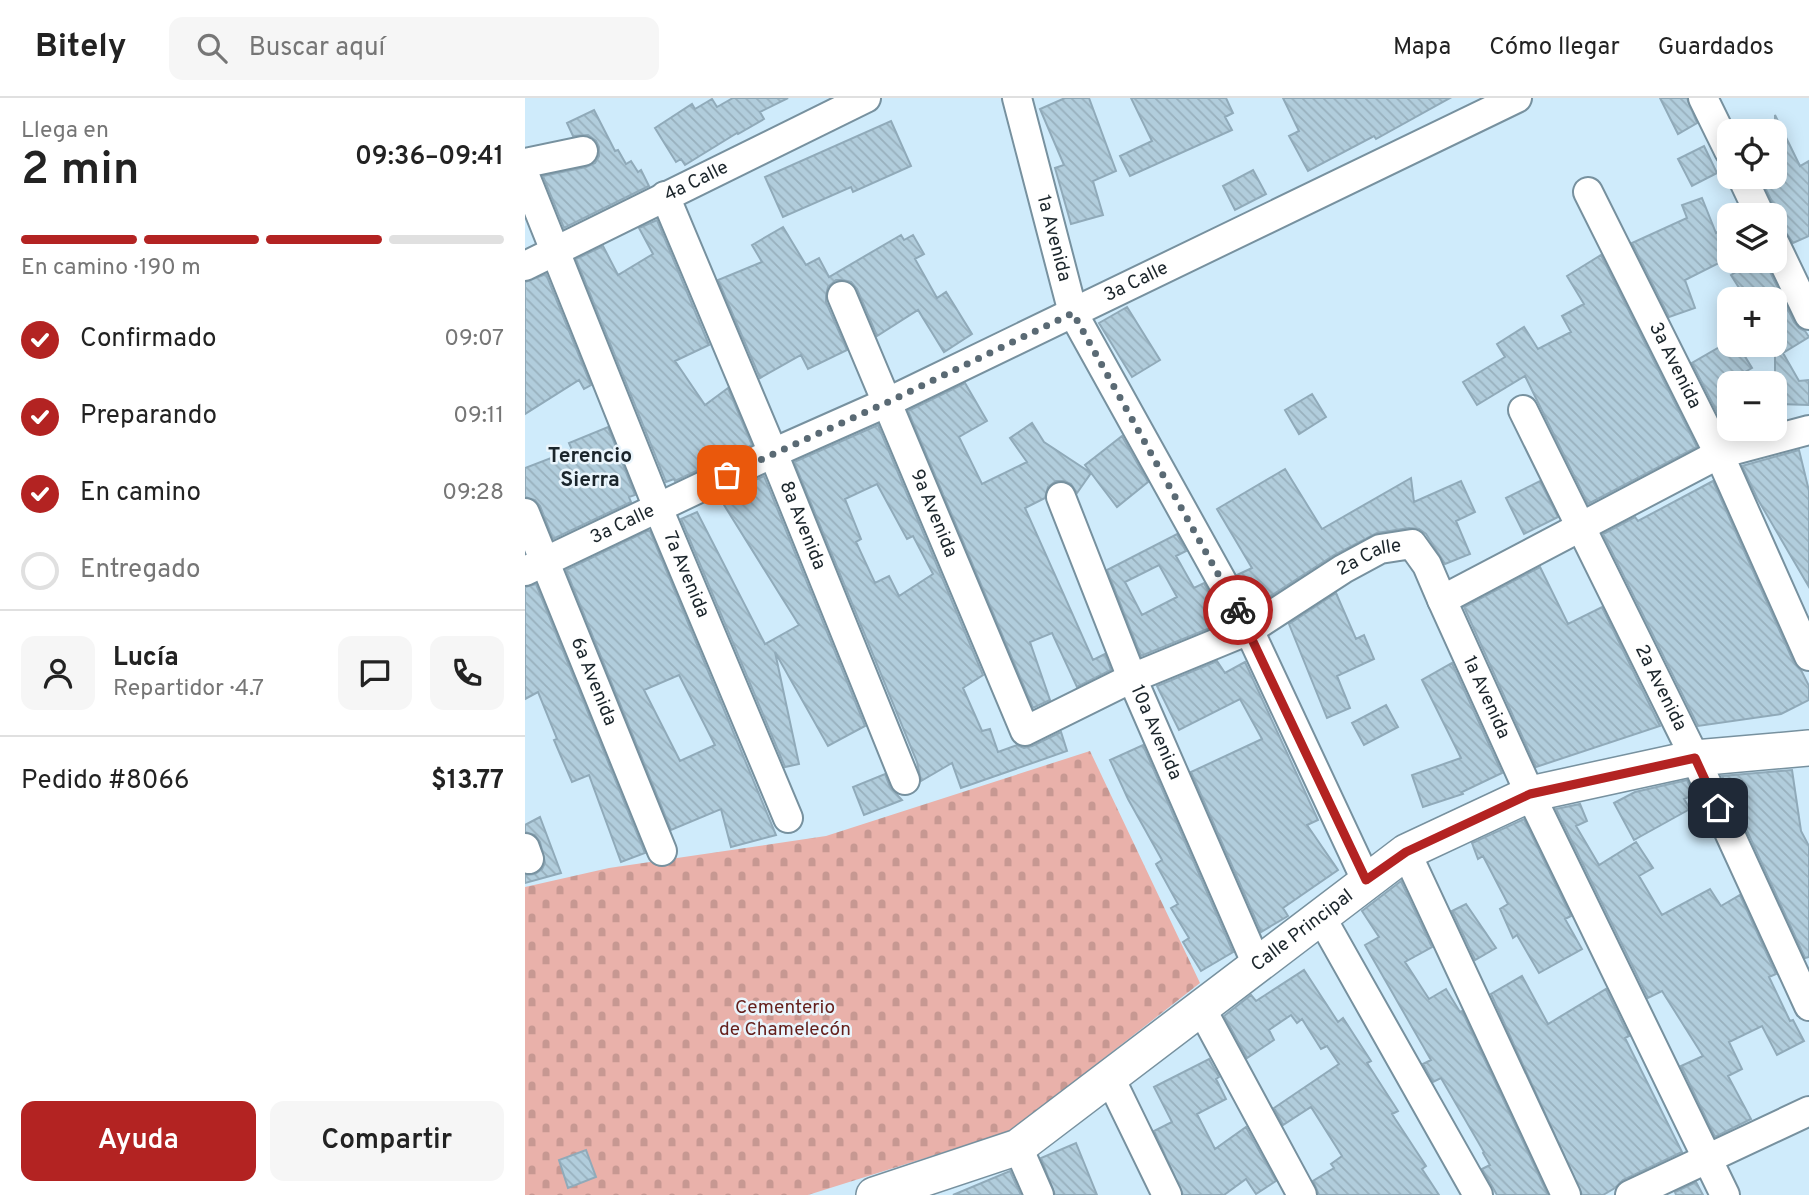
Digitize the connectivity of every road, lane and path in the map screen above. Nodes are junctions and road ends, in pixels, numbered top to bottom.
1 (866, 98) edge
2 (1017, 98) edge
3 (1517, 98) edge
4 (1703, 98) edge
5 (1717, 127) edge
6 (583, 151) dead end
7 (525, 163) edge
8 (525, 176) edge
9 (1588, 191) dead end
10 (665, 196) junction
11 (556, 252) junction
12 (525, 266) edge
13 (1787, 269) edge
14 (842, 296) dead end
15 (1073, 313) junction
16 (1809, 315) edge
17 (888, 402) junction
18 (1523, 410) dead end
19 (1809, 430) edge
20 (773, 453) junction
21 (1719, 454) junction
22 (1061, 497) dead end
23 (659, 508) junction
24 (525, 513) edge
25 (1580, 526) junction
26 (535, 567) edge
27 (1442, 600) junction
28 (1249, 630) junction
29 (1809, 656) edge
30 (1132, 678) junction
31 (1024, 731) joint
32 (1809, 748) edge
33 (1695, 758) junction
34 (905, 780) dead end
35 (1530, 794) junction
36 (787, 818) dead end
37 (662, 851) dead end
38 (1406, 852) junction
39 (1366, 880) junction
40 (1321, 917) junction
41 (1258, 965) junction
42 (1809, 1006) edge
43 (1201, 1008) junction
44 (1110, 1078) junction
45 (1809, 1111) edge
46 (1017, 1147) junction
47 (1707, 1159) junction
48 (889, 1193) edge
49 (1039, 1195) edge
50 (1167, 1195) edge
51 (1302, 1195) edge
52 (1478, 1195) edge
53 (1566, 1195) edge
54 (1630, 1195) edge
55 (1725, 1195) edge

1 - 10 street, 4a Calle
2 - 15 street, 1a Avenida
3 - 15 street, 3a Calle
4 - 5 street
6 - 7 street
8 - 11 street, 7a Avenida
9 - 21 street, 3a Avenida
10 - 11 street, 4a Calle
10 - 20 street, 8a Avenida
11 - 12 street, 4a Calle
11 - 23 street, 7a Avenida
13 - 16 street
14 - 17 street, 9a Avenida
15 - 17 street, 3a Calle
15 - 28 street, 1a Avenida
17 - 20 street, 3a Calle
17 - 31 street, 9a Avenida
18 - 25 street, 2a Avenida
19 - 21 street
20 - 23 street, 3a Calle
20 - 34 street, 8a Avenida
21 - 25 street
21 - 29 street, 3a Avenida
22 - 30 street, 10a Avenida
23 - 26 street, 3a Calle
23 - 36 street, 7a Avenida
24 - 26 street, 6a Avenida
25 - 27 street
25 - 33 street, 2a Avenida
26 - 37 street, 6a Avenida
27 - 28 street, 2a Calle
27 - 35 street, 1a Avenida
28 - 30 street, 2a Calle
28 - 39 street, 1a Avenida
30 - 31 street, 2a Calle
30 - 41 street, 10a Avenida
32 - 33 street, Calle Principal
33 - 35 street, Calle Principal
33 - 42 street, 2a Avenida
35 - 38 street, Calle Principal
35 - 47 street, 1a Avenida
38 - 39 street, Calle Principal
38 - 53 street
39 - 40 street, Calle Principal
40 - 41 street, Calle Principal
40 - 52 street
41 - 43 street, Calle Principal
43 - 44 street, Calle Principal
43 - 51 street
44 - 46 street, Calle Principal
44 - 50 street
45 - 47 street
46 - 48 street, Calle Principal
46 - 49 street
47 - 54 street
47 - 55 street, 1a Avenida

